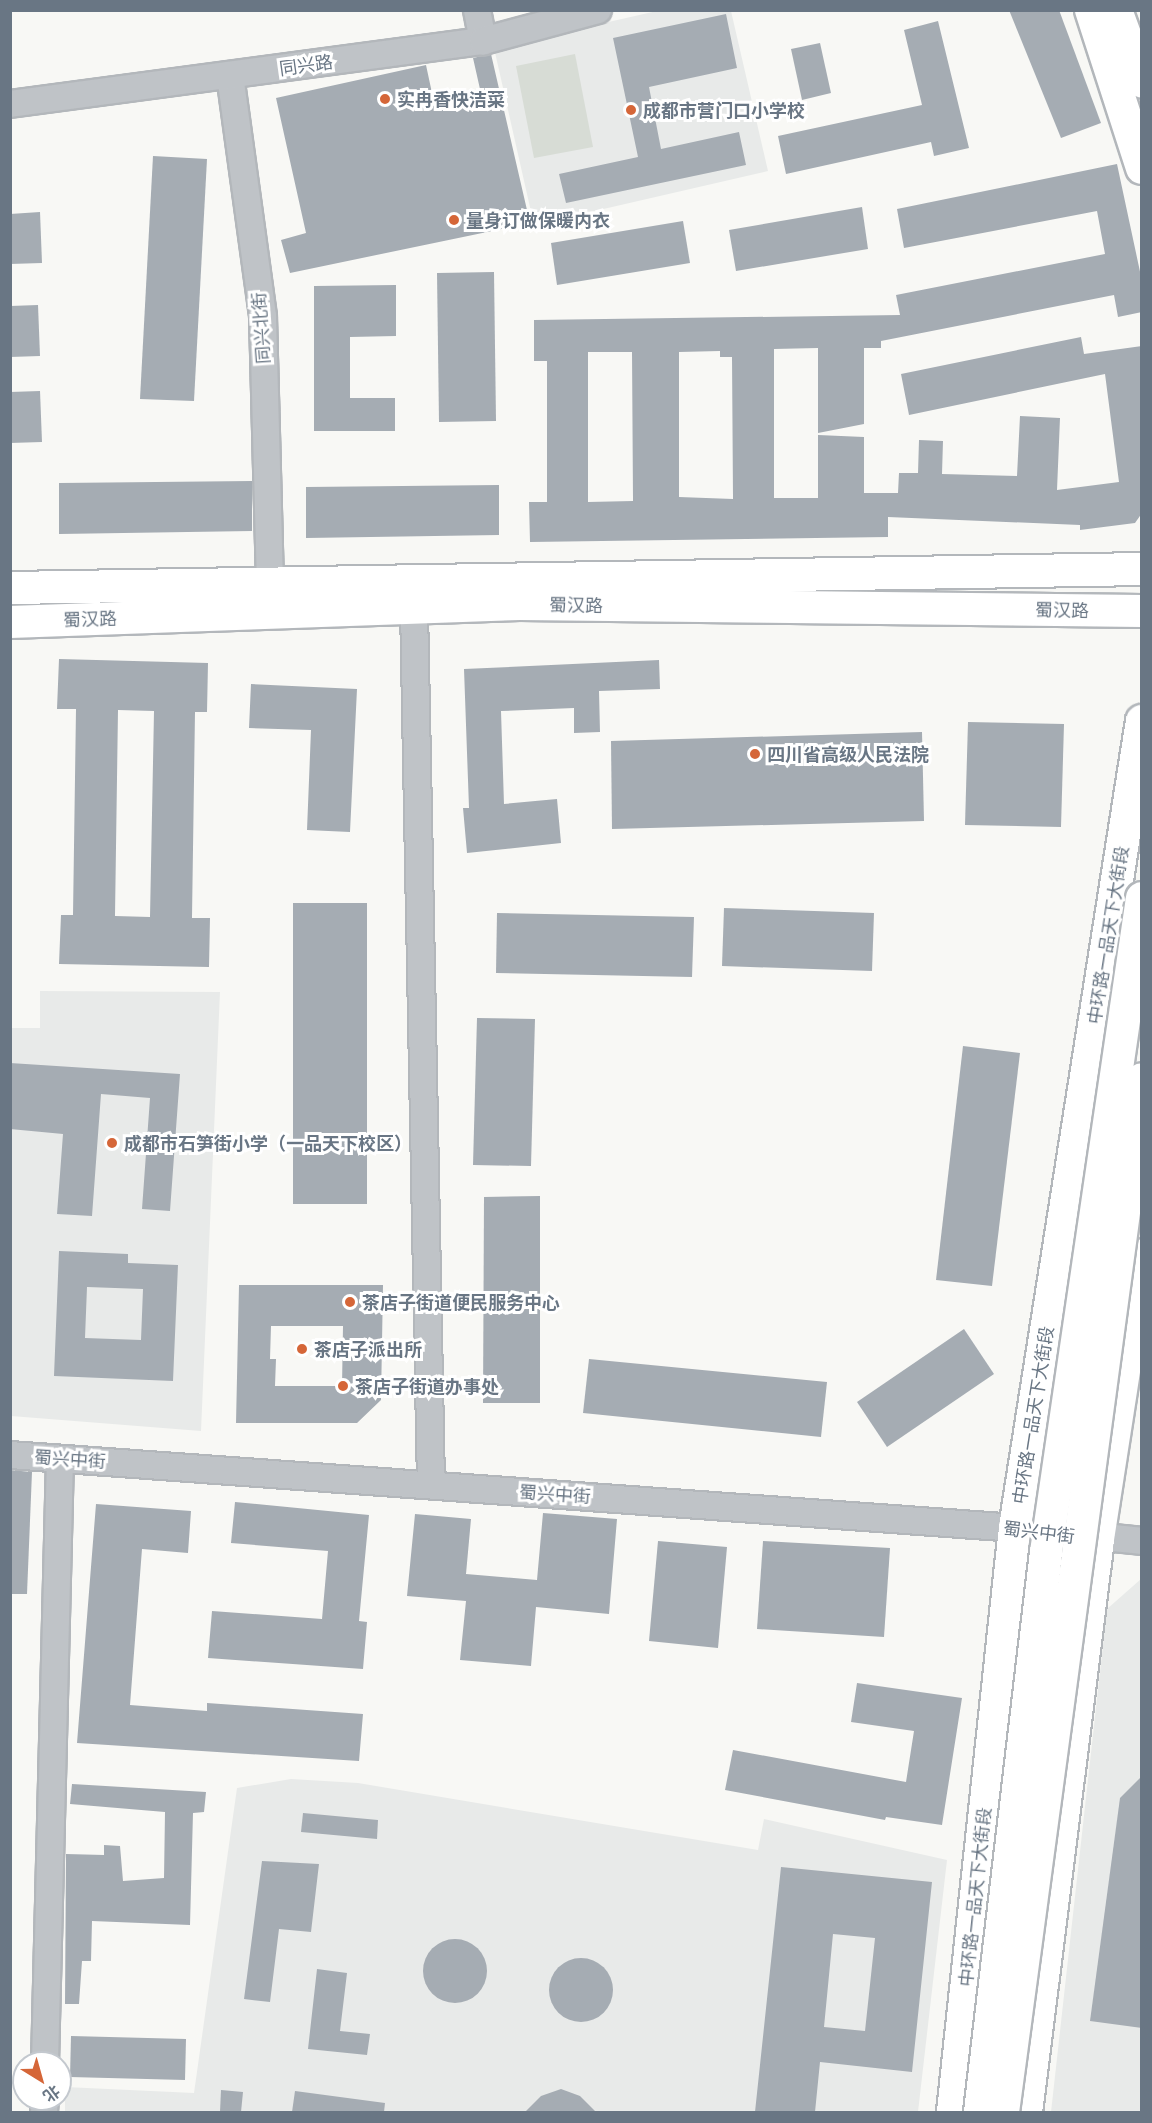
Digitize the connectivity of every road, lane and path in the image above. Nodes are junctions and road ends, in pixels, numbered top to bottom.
1 (477, 10) edge
2 (598, 10) edge
3 (1091, 10) edge
4 (1116, 10) edge
5 (483, 41) junction
6 (230, 75) junction
7 (1142, 81) edge
8 (10, 104) edge
9 (1142, 168) edge
10 (1142, 568) edge
11 (270, 582) junction
12 (10, 588) edge
13 (414, 607) junction
14 (1142, 611) edge
15 (10, 622) edge
16 (1142, 721) edge
17 (1142, 898) edge
18 (1142, 1079) edge
19 (1142, 1255) edge
20 (10, 1455) edge
21 (60, 1458) junction
22 (430, 1484) junction
23 (1015, 1528) junction
24 (1098, 1539) junction
25 (1142, 1541) edge
26 (45, 2051) edge
27 (953, 2112) edge
28 (980, 2112) edge
29 (1003, 2112) edge
30 (1026, 2112) edge

1 - 5 street
2 - 5 street, 同兴路
3 - 9 main road
4 - 7 main road
5 - 6 street, 同兴路
6 - 8 street, 同兴路
6 - 11 street, 同兴北街
10 - 11 main road, 蜀汉路
11 - 12 main road, 蜀汉路
13 - 14 main road, 蜀汉路
13 - 15 main road, 蜀汉路
13 - 22 street
16 - 23 main road, 中环路一品天下大街段
17 - 28 main road, bridge
18 - 29 main road, bridge
19 - 24 main road
20 - 21 street, 蜀兴中街
21 - 22 street, 蜀兴中街
21 - 26 street
22 - 23 street, 蜀兴中街
23 - 24 street, 蜀兴中街
23 - 27 main road, 中环路一品天下大街段
24 - 25 street, 蜀兴中街
24 - 30 main road

